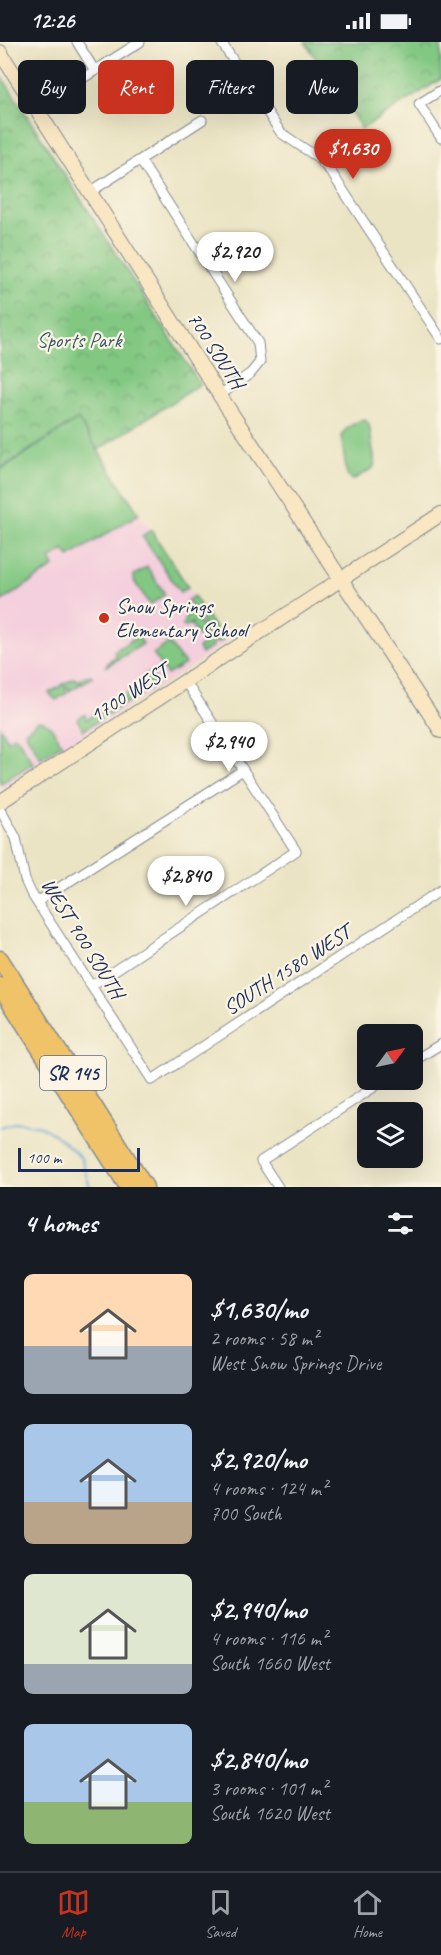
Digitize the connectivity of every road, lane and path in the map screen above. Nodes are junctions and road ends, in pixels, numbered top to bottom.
1 (77, 42) edge
2 (140, 42) edge
3 (221, 42) edge
4 (0, 52) edge
5 (95, 70) junction
6 (86, 76) edge
7 (18, 80) edge
8 (441, 90) edge
9 (40, 114) edge
10 (202, 120) dead end
11 (441, 138) edge
12 (140, 160) junction
13 (90, 192) junction
14 (441, 339) edge
15 (220, 395) junction
16 (441, 514) edge
17 (341, 579) junction
18 (185, 681) junction
19 (441, 731) edge
20 (243, 770) junction
21 (0, 801) edge
22 (0, 809) edge
23 (441, 891) edge
24 (37, 902) junction
25 (0, 959) edge
26 (0, 986) edge
27 (91, 986) junction
28 (441, 1044) edge
29 (423, 1055) edge
30 (153, 1080) joint
31 (370, 1090) edge
32 (128, 1187) edge
33 (145, 1187) edge
34 (278, 1187) edge

1 - 5 street
2 - 5 street
3 - 14 street
4 - 7 street, 700 SOUTH
5 - 6 street
8 - 11 street
9 - 13 street, 700 SOUTH
10 - 12 street
12 - 13 street
12 - 15 street
13 - 15 street, 700 SOUTH
15 - 17 street, 700 SOUTH
16 - 17 street, 1700 WEST
17 - 18 street, 1700 WEST
17 - 19 street, 700 SOUTH
18 - 20 street
18 - 21 street, 1700 WEST
20 - 24 street
20 - 27 street
22 - 24 street, WEST 900 SOUTH
23 - 30 street, SOUTH 1580 WEST
24 - 27 street, WEST 900 SOUTH
25 - 33 highway, SR 145
26 - 32 highway, SR 145
27 - 30 street, WEST 900 SOUTH
28 - 29 street
31 - 34 street

